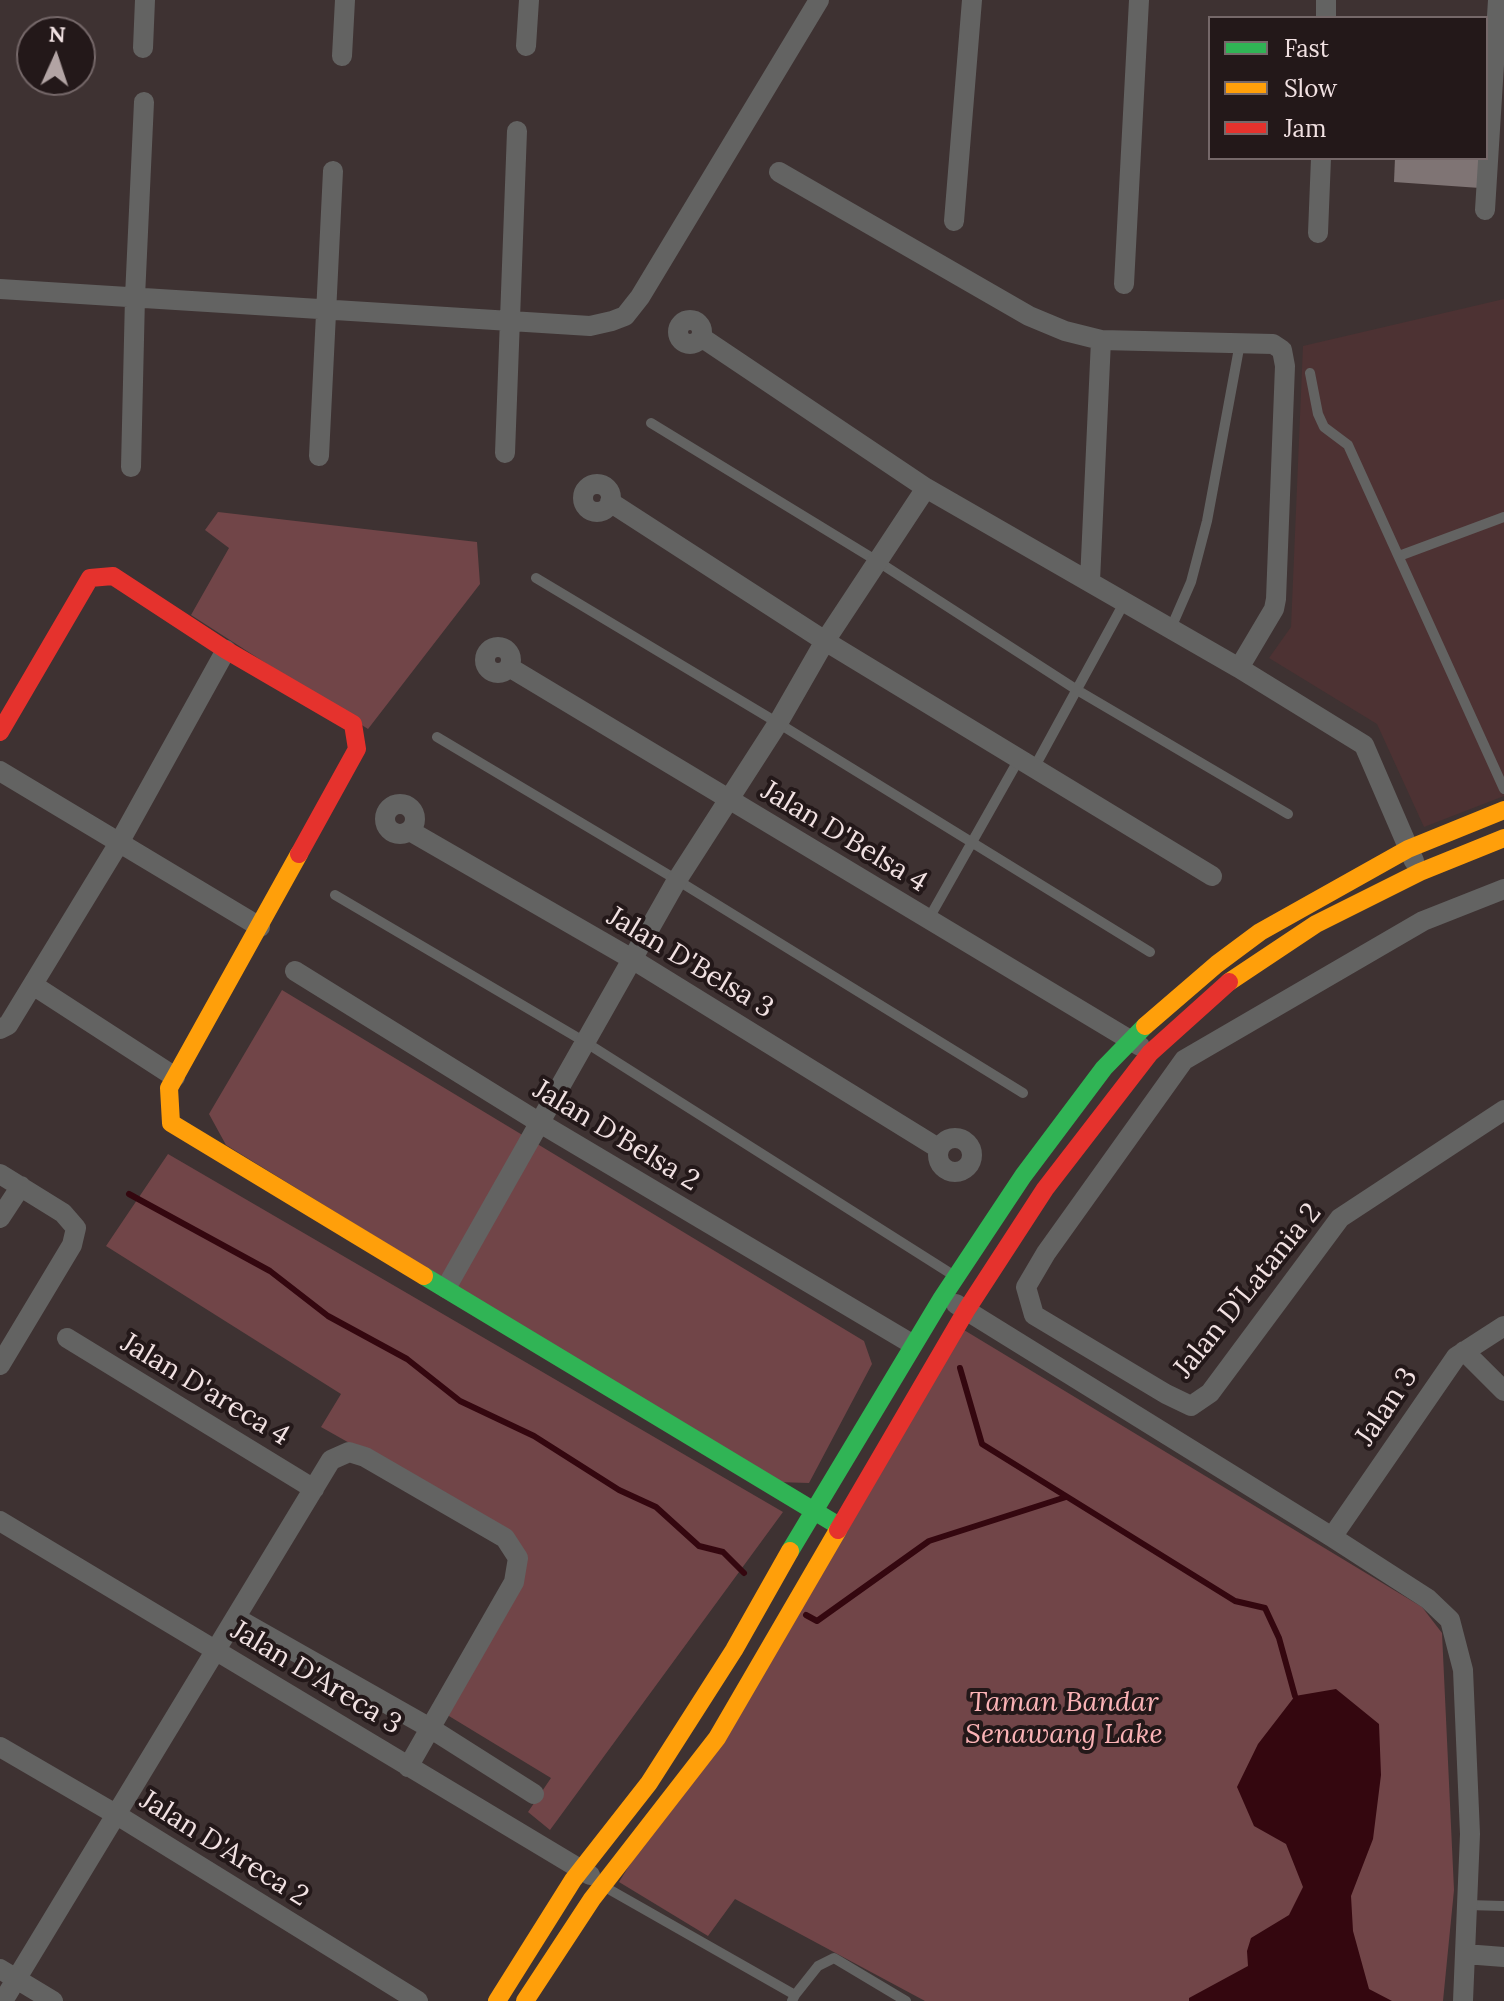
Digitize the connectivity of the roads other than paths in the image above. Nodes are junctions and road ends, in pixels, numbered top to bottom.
1 (145, 0) edge
2 (345, 0) edge
3 (529, 0) edge
4 (819, 0) edge
5 (972, 0) edge
6 (1139, 0) edge
7 (1498, 0) edge
8 (526, 46) dead end
9 (143, 48) dead end
10 (342, 56) dead end
11 (144, 102) dead end
12 (517, 131) dead end
13 (1321, 160) edge
14 (333, 171) dead end
15 (779, 172) dead end
16 (1485, 210) dead end
17 (954, 221) dead end
18 (1318, 233) dead end
19 (1124, 284) dead end
20 (0, 289) edge
21 (135, 297) junction
22 (327, 309) junction
23 (508, 321) junction
24 (701, 337) dead end
25 (1101, 340) junction
26 (1240, 343) junction
27 (1310, 373) dead end
28 (651, 423) dead end
29 (505, 453) dead end
30 (319, 456) dead end
31 (131, 467) dead end
32 (926, 488) junction
33 (610, 502) dead end
34 (1504, 517) edge
35 (1399, 556) junction
36 (877, 561) junction
37 (536, 578) dead end
38 (1090, 581) junction
39 (1124, 603) junction
40 (1171, 628) junction
41 (825, 641) junction
42 (226, 650) junction
43 (509, 667) dead end
44 (1239, 668) junction
45 (1077, 690) junction
46 (778, 723) junction
47 (0, 732) edge
48 (437, 737) dead end
49 (1026, 763) junction
50 (0, 771) edge
51 (1504, 789) edge
52 (729, 800) junction
53 (1504, 810) edge
54 (1288, 814) dead end
55 (410, 831) dead end
56 (1504, 838) edge
57 (119, 843) junction
58 (972, 844) junction
59 (1408, 849) junction
60 (1420, 872) junction
61 (1212, 876) dead end
62 (677, 880) junction
63 (1504, 889) edge
64 (335, 895) dead end
65 (928, 920) junction
66 (260, 927) junction
67 (1150, 952) dead end
68 (632, 959) junction
69 (295, 971) dead end
70 (33, 985) junction
71 (0, 1029) edge
72 (1131, 1038) junction
73 (585, 1042) junction
74 (1150, 1053) junction
75 (175, 1077) junction
76 (1023, 1093) dead end
77 (1504, 1110) edge
78 (540, 1123) junction
79 (938, 1148) dead end
80 (0, 1174) edge
81 (21, 1186) junction
82 (0, 1218) edge
83 (957, 1277) junction
84 (446, 1288) junction
85 (942, 1298) junction
86 (967, 1309) junction
87 (1504, 1326) edge
88 (67, 1338) dead end
89 (912, 1344) junction
90 (1464, 1351) junction
91 (0, 1365) edge
92 (1504, 1391) edge
93 (314, 1489) junction
94 (813, 1510) junction
95 (0, 1521) edge
96 (839, 1526) junction
97 (1332, 1537) junction
98 (236, 1618) junction
99 (216, 1650) junction
100 (430, 1728) junction
101 (0, 1747) edge
102 (408, 1767) junction
103 (534, 1794) dead end
104 (117, 1815) junction
105 (581, 1868) junction
106 (602, 1885) junction
107 (1467, 1905) junction
108 (1504, 1906) edge
109 (1465, 1954) junction
110 (1504, 1957) edge
111 (8, 1974) edge
112 (794, 1998) edge
113 (3, 2001) edge
114 (53, 2001) edge
115 (418, 2001) edge
116 (497, 2001) edge
117 (525, 2001) edge
118 (906, 2001) edge
119 (1463, 2001) edge

1 - 9 street
2 - 10 street
3 - 8 street
4 - 23 street
5 - 17 street
6 - 19 street
7 - 16 street
11 - 21 street
12 - 23 street
13 - 18 street
14 - 22 street
15 - 25 street
20 - 21 street
21 - 22 street
21 - 31 street
22 - 23 street
22 - 30 street
23 - 29 street
24 - 32 street
25 - 26 street
25 - 38 street
26 - 40 lane
26 - 44 street
27 - 35 lane
28 - 36 lane
32 - 36 street
32 - 38 street
33 - 41 street
34 - 35 lane
35 - 51 lane
36 - 41 street
36 - 45 lane
37 - 46 lane
38 - 39 street
39 - 40 street
39 - 45 lane
40 - 44 street
41 - 46 street
41 - 49 street
42 - 47 street
42 - 57 street
42 - 66 street
43 - 52 street, Jalan D'Belsa 4
44 - 59 street
45 - 49 lane
45 - 54 lane
46 - 52 street
46 - 58 lane
48 - 62 lane
49 - 58 lane
49 - 61 street
50 - 57 street
52 - 62 street
52 - 65 street, Jalan D'Belsa 4
53 - 59 street
55 - 68 street, Jalan D'Belsa 3
56 - 60 street
57 - 66 street
57 - 70 street
58 - 65 lane
58 - 67 lane
59 - 60 street
59 - 72 street
60 - 74 street
62 - 68 street
62 - 76 lane
63 - 77 street, Jalan D’Latania 2
64 - 73 lane
65 - 72 street, Jalan D'Belsa 4
66 - 75 street
68 - 73 street
68 - 79 street, Jalan D'Belsa 3
69 - 78 street, Jalan D'Belsa 2
70 - 71 street
70 - 75 street
72 - 74 street, Jalan D'Belsa 4
72 - 83 street
73 - 78 street
73 - 83 lane
74 - 86 street
75 - 84 street
78 - 84 street
78 - 89 street, Jalan D'Belsa 2
80 - 81 street
81 - 82 street
81 - 91 street
83 - 85 street
84 - 94 street
85 - 86 street
85 - 89 street
86 - 96 street
86 - 97 street
87 - 90 street, Jalan 3
88 - 93 street, Jalan D'areca 4
89 - 94 street
90 - 92 street
90 - 97 street, Jalan 3
93 - 98 street
93 - 100 street
94 - 96 street
94 - 105 street
95 - 99 street, Jalan D'Areca 3
96 - 106 street
97 - 107 street
98 - 99 street
98 - 100 street
99 - 102 street, Jalan D'Areca 3
99 - 104 street
100 - 102 street
100 - 103 street
101 - 104 street, Jalan D'Areca 2
102 - 105 street, Jalan D'Areca 3
104 - 111 street
104 - 115 street, Jalan D'Areca 2
105 - 106 street, Jalan D'Areca 3
105 - 116 street
106 - 112 lane
106 - 117 street
107 - 108 lane
107 - 109 street
109 - 110 street
109 - 119 street
111 - 113 street
111 - 114 street
112 - 118 lane

